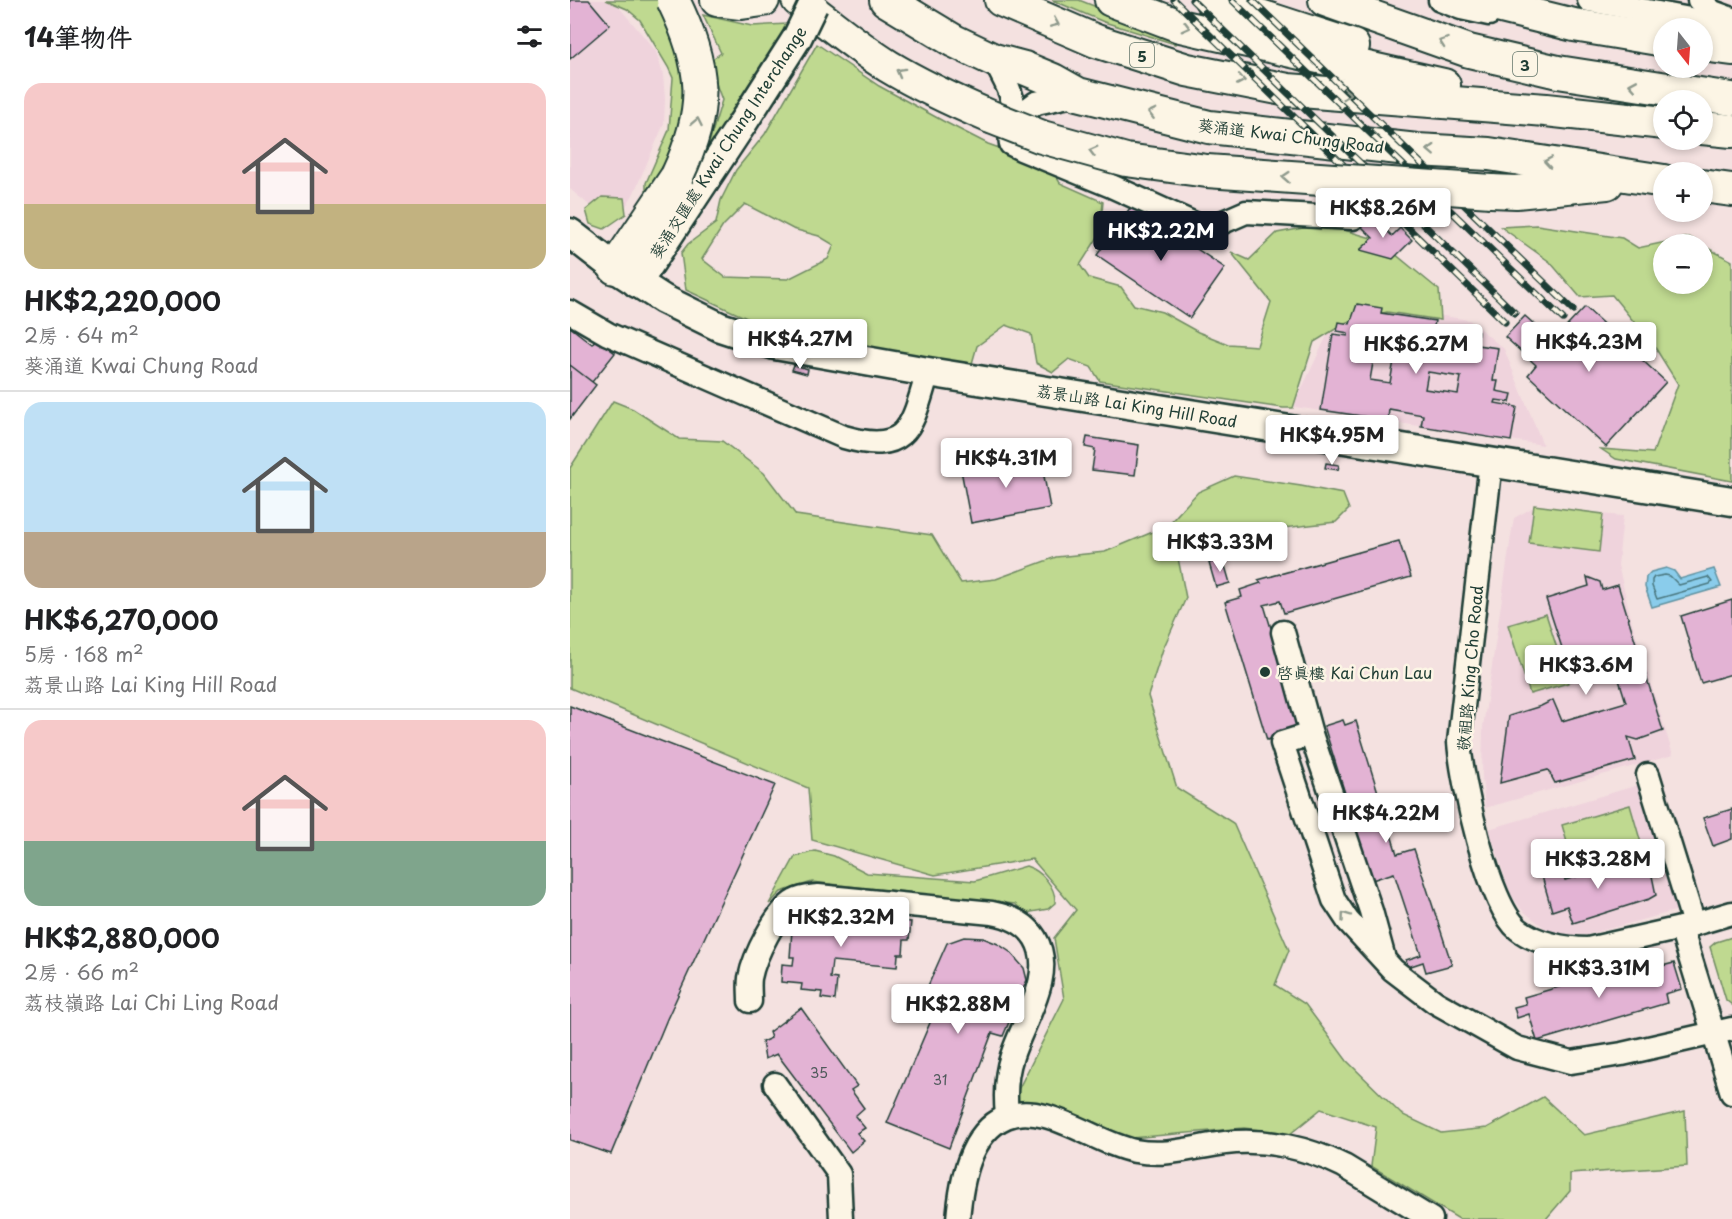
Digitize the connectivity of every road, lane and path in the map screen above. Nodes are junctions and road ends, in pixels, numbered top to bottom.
1 (674, 0) edge
2 (717, 0) edge
3 (763, 0) edge
4 (798, 0) edge
5 (814, 0) edge
6 (886, 0) edge
7 (1002, 0) edge
8 (1111, 0) edge
9 (1211, 0) edge
10 (1325, 0) edge
11 (1440, 0) edge
12 (1473, 0) edge
13 (1589, 0) edge
14 (1699, 0) edge
15 (1620, 3) edge
16 (1732, 20) edge
17 (1732, 27) edge
18 (1653, 38) edge
19 (1713, 47) edge
20 (1653, 48) edge
21 (1732, 50) edge
22 (1713, 58) edge
23 (994, 60) junction
24 (1732, 61) edge
25 (1078, 94) junction
26 (1508, 98) junction
27 (1732, 99) edge
28 (1546, 110) junction
29 (1015, 119) junction
30 (1653, 122) edge
31 (1713, 129) edge
32 (1732, 131) edge
33 (1653, 180) edge
34 (1653, 180) edge
35 (1713, 187) edge
36 (1732, 190) edge
37 (1353, 218) dead end
38 (570, 233) edge
39 (626, 276) junction
40 (570, 312) edge
41 (928, 372) junction
42 (1491, 462) junction
43 (1732, 501) edge
44 (1283, 632) dead end
45 (1311, 734) junction
46 (1648, 775) dead end
47 (1732, 913) edge
48 (1687, 926) junction
49 (1384, 960) junction
50 (750, 1002) dead end
51 (1723, 1032) edge
52 (775, 1084) dead end
53 (1732, 1093) edge
54 (1007, 1116) junction
55 (841, 1219) edge
56 (958, 1219) edge
57 (1431, 1219) edge

39 -> 1 highway, bridge
2 - 3 highway
33 -> 4 highway, 葵涌道 Kwai Chung Road, bridge
5 - 39 main road, 葵涌交匯處 Kwai Chung Interchange, bridge
6 - 23 highway, 葵涌道 Kwai Chung Road
7 -> 28 highway, 5
8 -> 26 highway
9 - 26 highway
27 -> 10 highway, 3
11 - 20 street
12 - 18 highway
13 - 15 street
14 - 16 street
15 - 17 street
19 - 21 highway
22 - 24 street
23 - 25 highway, 葵涌道 Kwai Chung Road
23 - 29 street
25 - 29 street
34 -> 25 highway, 葵涌道 Kwai Chung Road
26 - 28 highway
28 - 30 highway, 5
29 - 37 street
31 - 32 highway
35 - 36 highway
38 - 39 main road, 荔景山路 Lai King Hill Road
39 - 41 main road, 荔景山路 Lai King Hill Road
40 - 41 street
41 - 42 main road, 荔景山路 Lai King Hill Road
42 - 43 main road, 荔景山路 Lai King Hill Road
42 - 48 street, 敬祖路 King Cho Road
44 - 45 street
45 - 49 street
49 -> 45 street
46 - 48 street
47 - 48 street, 敬祖路 King Cho Road
48 - 51 street
49 - 51 street
50 - 54 street
51 - 53 street
52 - 55 street
54 - 56 street
54 - 57 street

